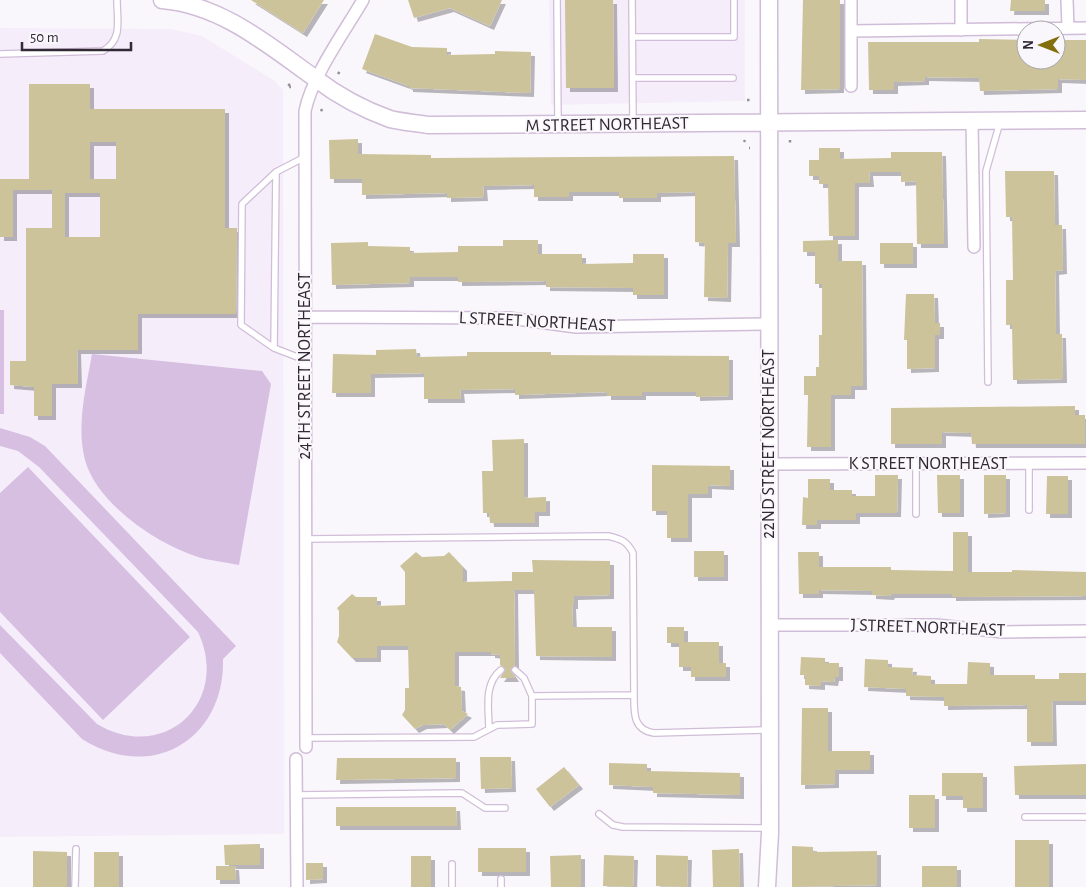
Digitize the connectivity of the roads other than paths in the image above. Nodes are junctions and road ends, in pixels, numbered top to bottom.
1 (117, 0) edge
2 (162, 0) edge
3 (363, 0) edge
4 (557, 0) edge
5 (632, 0) edge
6 (734, 0) edge
7 (770, 0) edge
8 (851, 0) edge
9 (961, 0) edge
10 (1067, 0) edge
11 (1068, 28) junction
12 (1086, 28) edge
13 (961, 30) junction
14 (851, 32) junction
15 (632, 37) junction
16 (0, 54) edge
17 (632, 78) junction
18 (733, 78) dead end
19 (317, 80) junction
20 (851, 86) dead end
21 (1001, 120) junction
22 (1086, 120) edge
23 (972, 121) junction
24 (770, 123) junction
25 (633, 124) junction
26 (558, 125) junction
27 (305, 158) junction
28 (276, 172) junction
29 (974, 247) dead end
30 (305, 317) junction
31 (768, 324) junction
32 (274, 348) junction
33 (305, 360) junction
34 (988, 382) dead end
35 (1029, 463) junction
36 (1086, 463) edge
37 (770, 464) junction
38 (916, 464) junction
39 (1029, 510) dead end
40 (916, 514) dead end
41 (305, 539) junction
42 (770, 625) junction
43 (1086, 631) edge
44 (500, 670) dead end
45 (515, 670) dead end
46 (634, 695) junction
47 (532, 696) junction
48 (489, 729) junction
49 (770, 730) junction
50 (306, 742) joint
51 (296, 759) dead end
52 (296, 794) junction
53 (505, 808) dead end
54 (599, 814) dead end
55 (1025, 817) dead end
56 (1086, 817) edge
57 (770, 828) junction
58 (76, 848) dead end
59 (452, 864) dead end
60 (500, 879) dead end
61 (76, 887) edge
62 (296, 887) edge
63 (452, 887) edge
64 (501, 887) edge
65 (767, 887) edge

1 - 16 lane
2 - 19 street, M STREET NORTHEAST
3 - 19 street, 24TH STREET NORTHEAST
4 - 26 lane
5 - 15 lane
6 - 15 lane
7 - 24 street, 22ND STREET NORTHEAST
8 - 14 street
9 - 13 street
10 - 11 street
11 - 12 street
11 - 13 street
13 - 14 street
14 - 20 street
15 - 17 lane
17 - 18 lane
17 - 25 lane
19 - 26 street, M STREET NORTHEAST
19 - 27 street, 24TH STREET NORTHEAST
21 - 22 street, M STREET NORTHEAST
21 - 23 street, M STREET NORTHEAST
21 - 34 lane
23 - 24 street, M STREET NORTHEAST
23 - 29 street
24 - 25 street, M STREET NORTHEAST
24 - 31 street, 22ND STREET NORTHEAST
25 - 26 street, M STREET NORTHEAST
27 - 28 lane
27 - 30 street, 24TH STREET NORTHEAST
28 - 32 lane
28 - 32 lane
30 - 31 street, L STREET NORTHEAST
30 - 33 street, 24TH STREET NORTHEAST
31 - 37 street, 22ND STREET NORTHEAST
32 - 33 lane
33 - 41 street, 24TH STREET NORTHEAST
35 - 36 street, K STREET NORTHEAST
35 - 38 street, K STREET NORTHEAST
35 - 39 lane
37 - 38 street, K STREET NORTHEAST
37 - 42 street, 22ND STREET NORTHEAST
38 - 40 lane
41 - 46 lane
41 - 50 street, 24TH STREET NORTHEAST
42 - 43 street, J STREET NORTHEAST
42 - 49 street, 22ND STREET NORTHEAST
44 - 48 lane
45 - 47 lane
46 - 47 lane
46 - 49 lane
47 - 48 lane
48 - 50 lane
49 - 57 street, 22ND STREET NORTHEAST
51 - 52 street
52 - 53 lane
52 - 62 street
54 - 57 lane
55 - 56 lane
57 - 65 street, 22ND STREET NORTHEAST
58 - 61 lane
59 - 63 lane
60 - 64 lane

